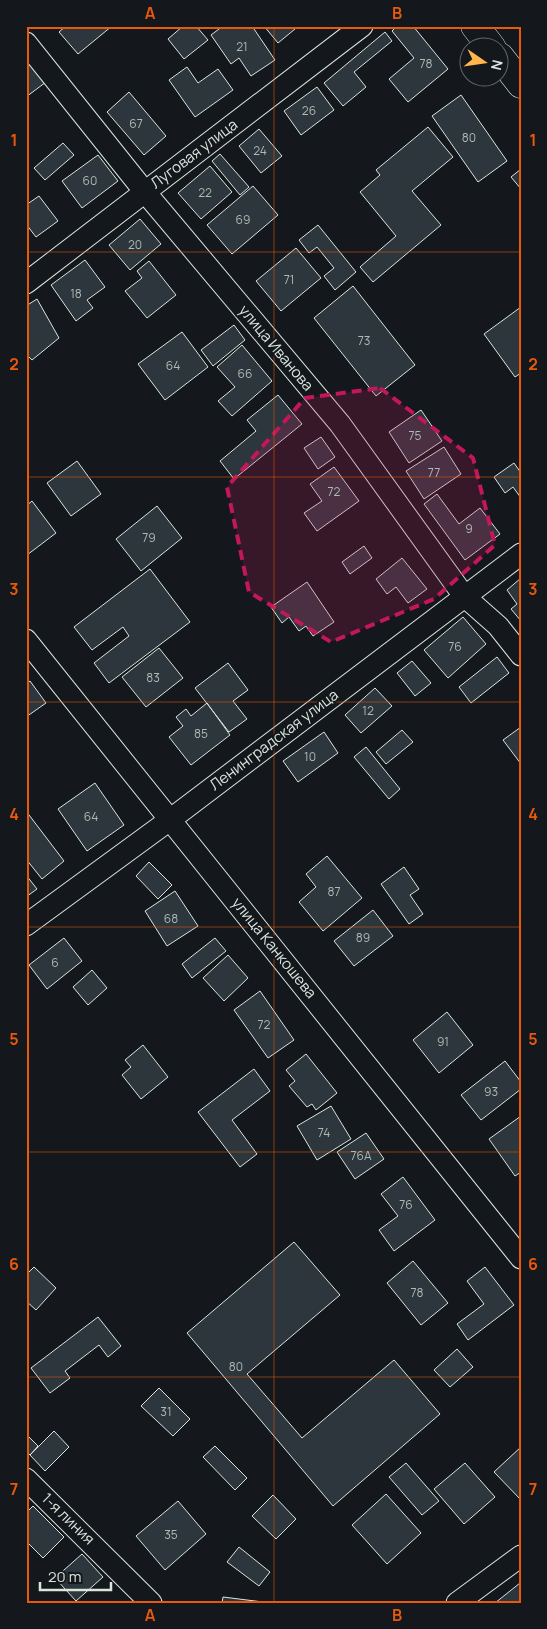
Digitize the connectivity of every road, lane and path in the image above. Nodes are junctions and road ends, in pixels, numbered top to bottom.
1 (362, 26) edge
2 (475, 26) edge
3 (484, 38) edge
4 (26, 43) edge
5 (510, 70) edge
6 (521, 84) edge
7 (145, 192) junction
8 (26, 283) edge
9 (521, 554) edge
10 (464, 596) junction
11 (26, 640) edge
12 (521, 655) edge
13 (171, 819) junction
14 (26, 924) edge
15 (521, 1258) edge
16 (26, 1479) edge
17 (521, 1556) edge
18 (151, 1603) edge
19 (457, 1603) edge

1 - 7 street, Луговая улица
2 - 3 street
4 - 7 street, улица Иванова
5 - 6 street
7 - 8 street, Луговая улица
7 - 10 street, улица Иванова
9 - 10 street, Ленинградская улица
10 - 12 street, улица Иванова
10 - 13 street, Ленинградская улица
11 - 13 street, улица Канкошева
13 - 14 street, Ленинградская улица
13 - 15 street, улица Канкошева
16 - 18 street, 1-я линия
17 - 19 street

